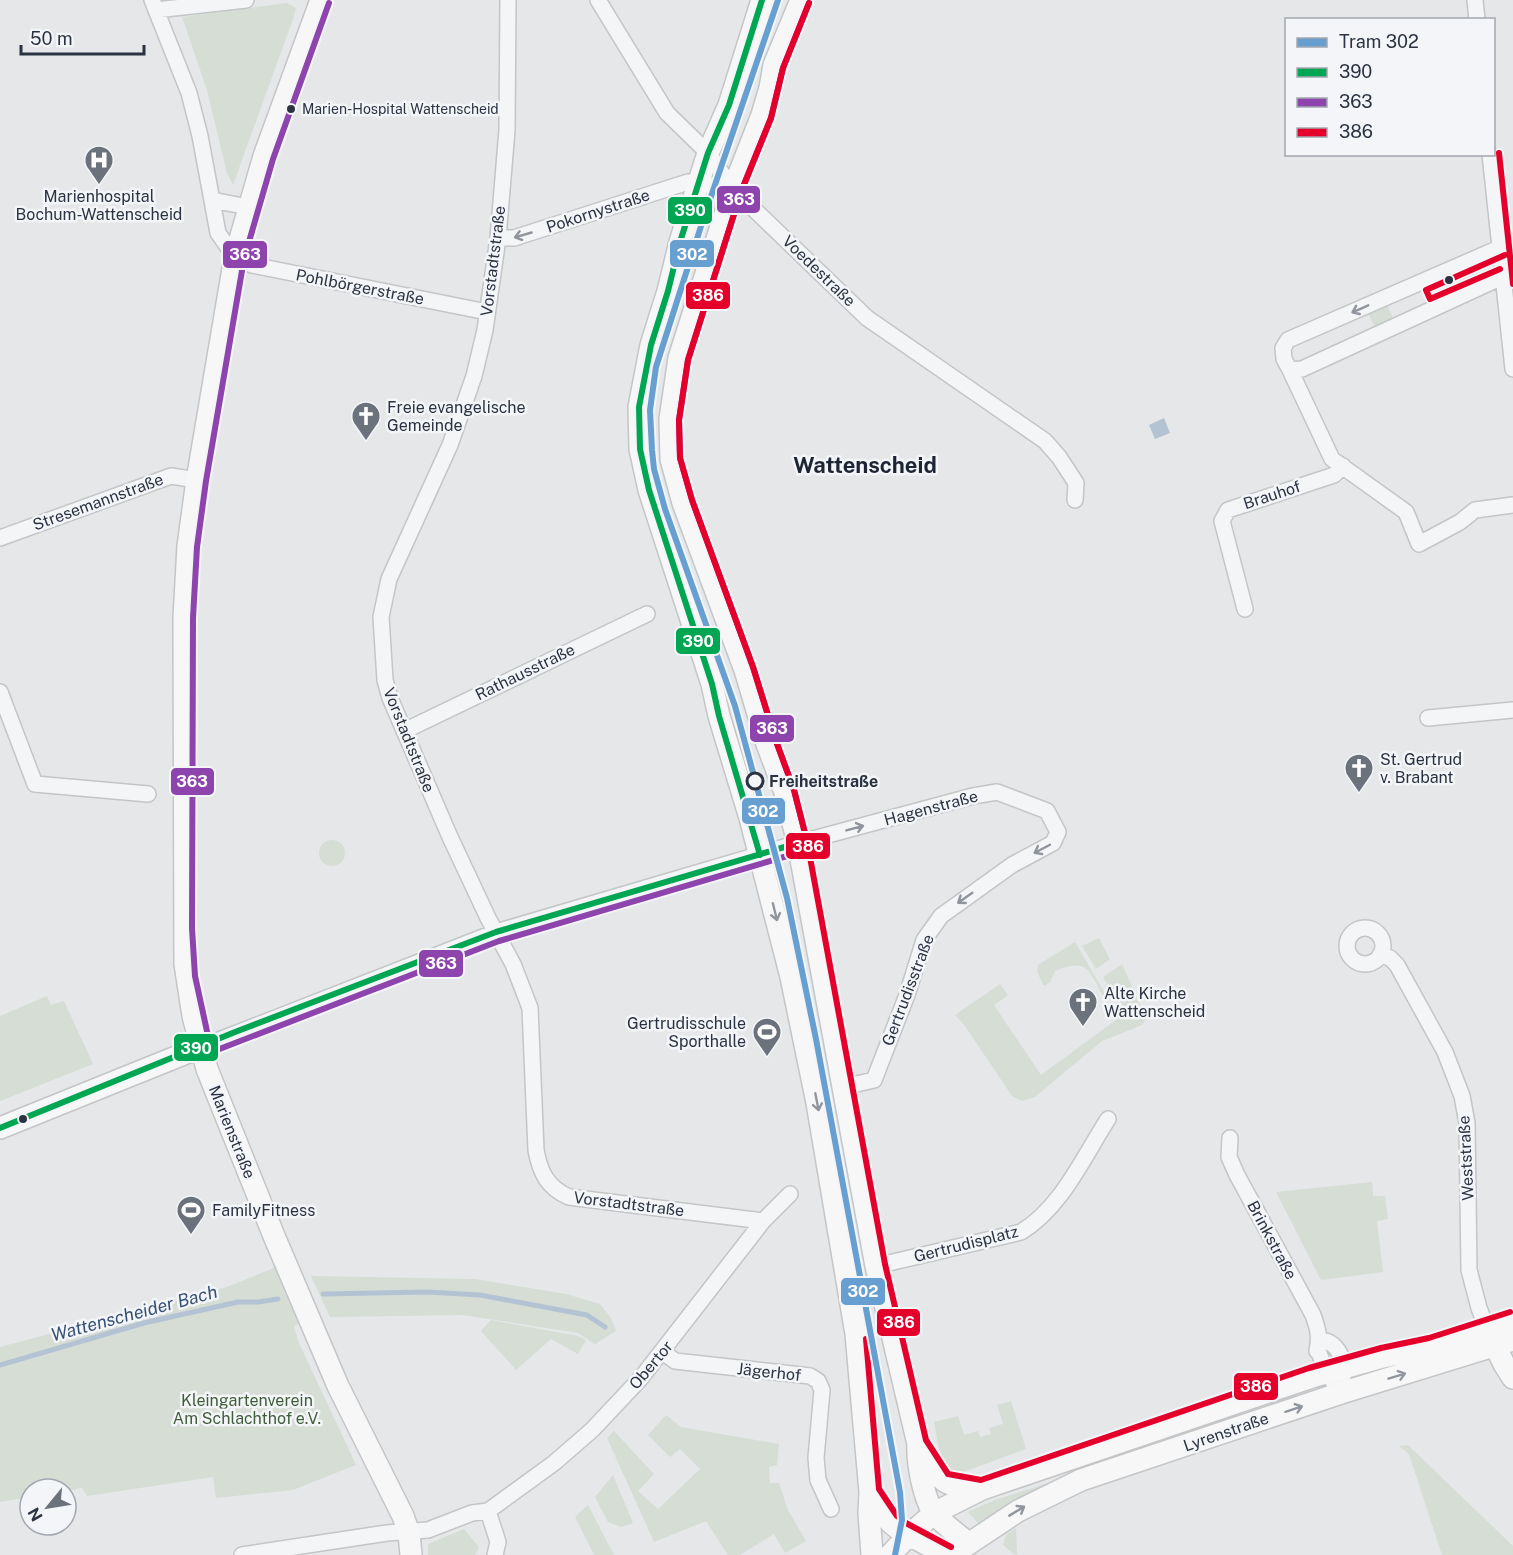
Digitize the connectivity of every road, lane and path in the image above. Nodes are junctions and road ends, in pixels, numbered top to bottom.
1 (246, 0) edge
2 (321, 0) edge
3 (508, 0) edge
4 (598, 0) edge
5 (762, 0) edge
6 (801, 0) edge
7 (1475, 0) edge
8 (154, 5) edge
9 (1477, 18) edge
10 (708, 153) junction
11 (1490, 156) edge
12 (699, 184) junction
13 (733, 189) junction
14 (212, 200) junction
15 (248, 207) junction
16 (498, 238) junction
17 (1507, 244) edge
18 (235, 257) junction
19 (1508, 274) edge
20 (1413, 286) junction
21 (1426, 310) junction
22 (487, 312) junction
23 (1513, 369) edge
24 (1290, 370) junction
25 (1343, 466) junction
26 (196, 480) junction
27 (1075, 500) dead end
28 (1513, 505) edge
29 (0, 538) edge
30 (1245, 609) dead end
31 (647, 614) dead end
32 (0, 692) edge
33 (1513, 710) edge
34 (1428, 717) dead end
35 (404, 731) junction
36 (148, 794) dead end
37 (1054, 824) joint
38 (798, 843) junction
39 (760, 855) junction
40 (496, 932) junction
41 (1380, 955) dead end
42 (201, 1047) junction
43 (843, 1087) junction
44 (1108, 1119) dead end
45 (0, 1128) edge
46 (1230, 1138) dead end
47 (790, 1194) dead end
48 (763, 1221) junction
49 (876, 1266) junction
50 (1513, 1321) edge
51 (1498, 1338) edge
52 (663, 1352) junction
53 (1336, 1371) junction
54 (1513, 1378) edge
55 (1341, 1393) junction
56 (918, 1444) junction
57 (982, 1489) junction
58 (870, 1492) junction
59 (943, 1508) junction
60 (831, 1509) dead end
61 (488, 1511) junction
62 (409, 1533) junction
63 (915, 1544) edge
64 (959, 1553) edge
65 (242, 1555) edge
66 (411, 1555) edge
67 (495, 1555) edge
68 (872, 1555) edge
69 (890, 1555) edge

1 - 8 street
2 - 15 street, Marienstraße
3 - 16 street, Vorstadtstraße
4 - 10 street, Voedestraße
5 - 10 street
6 - 13 street
7 - 9 street
8 - 14 street
10 - 12 street
10 - 13 street, Voedestraße
11 - 17 street
12 - 13 street, Pokornystraße
12 -> 16 street, Pokornystraße
12 - 39 street
13 - 27 street, Voedestraße
13 - 38 street
14 - 15 street
14 - 18 street
15 - 18 street, Marienstraße
16 - 22 street, Vorstadtstraße
17 - 19 street
17 - 20 street
18 - 22 street, Pohlbörgerstraße
18 - 26 street, Marienstraße
19 - 21 street
19 - 23 street
20 - 21 street
20 -> 24 street
21 - 24 street
22 - 35 street, Vorstadtstraße
24 - 25 street
25 - 28 street
25 - 30 street, Brauhof
26 - 29 street, Stresemannstraße
26 - 42 street, Marienstraße
31 - 35 street, Rathausstraße
32 - 36 street
33 - 34 street
35 - 40 street, Vorstadtstraße
38 -> 37 street, Hagenstraße
37 -> 43 street, Gertrudisstraße
38 - 39 street, Hagenstraße
38 - 43 street
39 - 40 street, Hagenstraße
39 -> 58 street
40 - 42 street, Hagenstraße
40 - 48 street, Vorstadtstraße
41 - 51 street, Weststraße
42 - 45 street
42 - 62 street, Marienstraße
43 - 49 street
44 - 49 street, Gertrudisplatz
46 - 53 street, Brinkstraße
47 - 48 street, Obertor
48 - 52 street, Obertor
49 - 56 street
50 - 51 street
51 - 53 street, Lyrenstraße
51 - 54 street, Weststraße
55 -> 51 street, Lyrenstraße
52 - 60 street, Jägerhof
52 - 61 street, Obertor
53 - 55 street
53 - 57 street, Lyrenstraße
64 -> 55 street, Lyrenstraße
56 - 57 street
56 - 59 street
57 - 59 street, Lyrenstraße
58 - 63 street
58 - 68 street
59 - 63 street, Lyrenstraße
59 - 64 street
61 - 62 street, Obertor
61 - 67 street
62 - 65 street, Obertor
62 - 66 street, Marienstraße
63 - 64 street
63 - 69 street, Lyrenstraße

